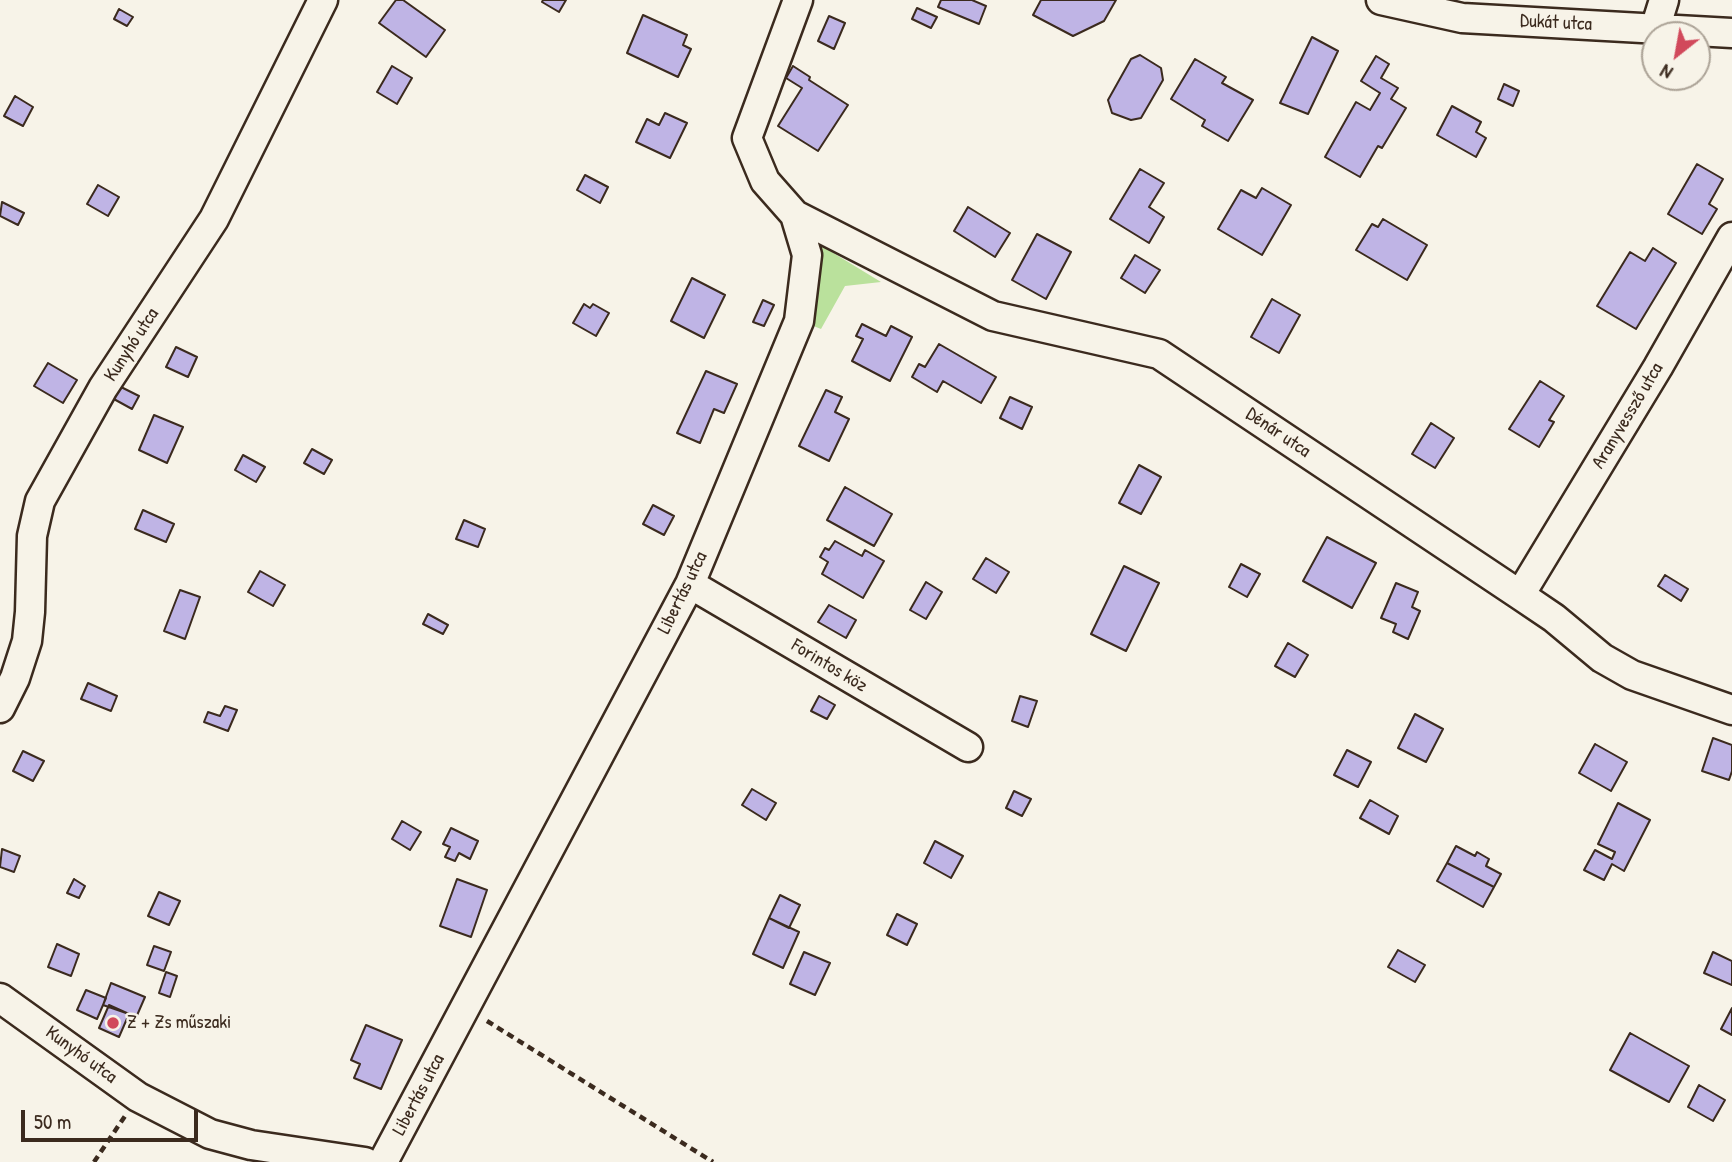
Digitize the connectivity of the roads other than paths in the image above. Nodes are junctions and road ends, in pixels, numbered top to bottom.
1 (323, 0) edge
2 (798, 0) edge
3 (1381, 0) edge
4 (1664, 0) edge
5 (1657, 21) edge
6 (1641, 28) edge
7 (1711, 32) edge
8 (1732, 33) edge
9 (795, 215) junction
10 (1732, 237) edge
11 (690, 584) junction
12 (1520, 594) junction
13 (0, 708) edge
14 (1732, 710) edge
15 (968, 747) dead end
16 (0, 998) edge
17 (365, 1162) edge
18 (383, 1162) edge

1 - 13 street, Kunyhó utca
2 - 9 street, Libertás utca
3 - 6 street, Dukát utca
4 - 5 street
7 - 8 street, Dukát utca
9 - 11 street, Libertás utca
9 - 12 street, Dénár utca
10 - 12 street, Aranyvessző utca
11 - 15 street, Forintos köz
11 - 18 street, Libertás utca
12 - 14 street, Dénár utca
16 - 17 street, Kunyhó utca

